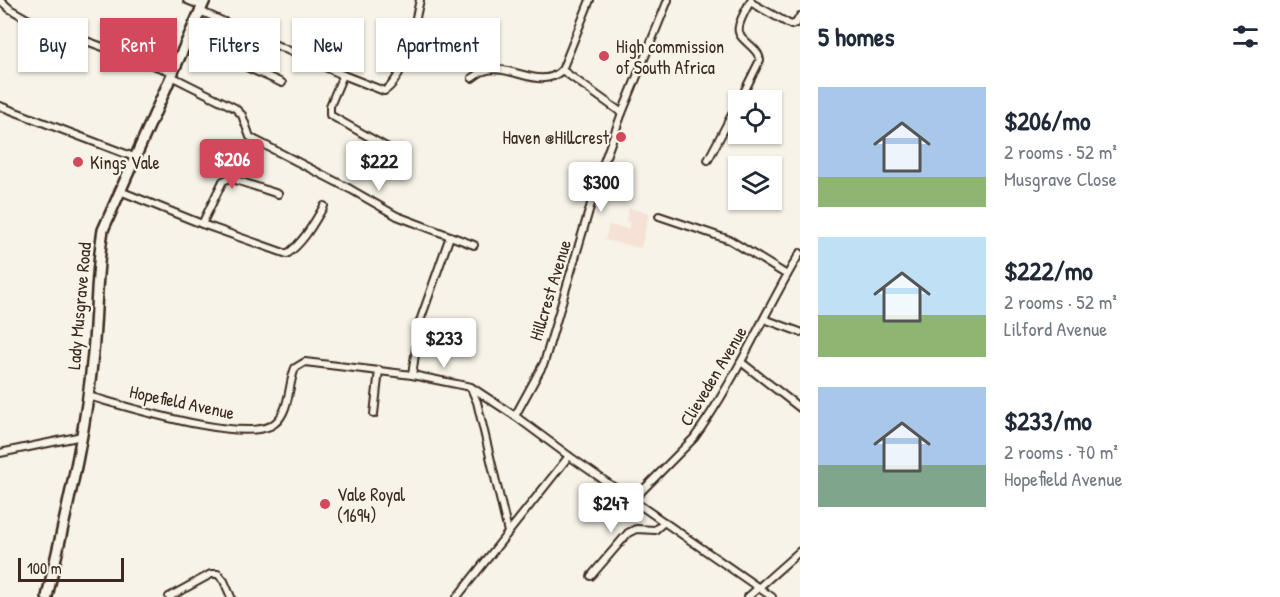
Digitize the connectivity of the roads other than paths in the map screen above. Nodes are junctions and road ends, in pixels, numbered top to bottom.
1 (0, 0) edge
2 (187, 0) edge
3 (420, 0) edge
4 (590, 0) edge
5 (668, 0) edge
6 (751, 1) edge
7 (203, 6) edge
8 (800, 16) edge
9 (187, 40) junction
10 (562, 70) junction
11 (171, 74) junction
12 (343, 75) junction
13 (472, 78) dead end
14 (282, 83) dead end
15 (745, 90) edge
16 (0, 106) edge
17 (622, 113) junction
18 (728, 123) edge
19 (390, 149) dead end
20 (134, 157) junction
21 (708, 160) dead end
22 (120, 190) junction
23 (278, 194) dead end
24 (324, 206) dead end
25 (659, 216) dead end
26 (202, 224) junction
27 (450, 236) junction
28 (474, 245) dead end
29 (800, 253) edge
30 (787, 274) junction
31 (764, 319) junction
32 (800, 332) edge
33 (741, 362) junction
34 (379, 370) junction
35 (412, 375) junction
36 (471, 387) junction
37 (87, 396) junction
38 (800, 408) edge
39 (374, 414) dead end
40 (515, 416) junction
41 (82, 436) junction
42 (0, 453) edge
43 (569, 456) junction
44 (633, 500) junction
45 (664, 522) junction
46 (508, 532) junction
47 (800, 551) edge
48 (591, 576) dead end
49 (757, 587) junction
50 (47, 597) edge
51 (168, 597) edge
52 (231, 597) edge
53 (457, 597) edge
54 (748, 597) edge
55 (772, 597) edge

1 - 11 street
2 - 7 street
3 - 12 street
4 - 10 street
5 - 17 street, Hillcrest Avenue
6 - 8 street
6 - 15 street
7 - 9 main road, Lady Musgrave Road
7 - 12 street
9 - 11 main road, Lady Musgrave Road
9 - 14 street
10 - 13 street
10 - 17 street
11 - 20 main road, Lady Musgrave Road
11 - 27 street
12 - 19 street
16 - 20 street
17 - 40 street, Hillcrest Avenue
18 - 21 street
20 - 22 main road, Lady Musgrave Road
22 - 26 street
22 - 37 main road, Lady Musgrave Road
23 - 26 street
24 - 26 street
25 - 30 street
27 - 28 street
27 - 35 street
29 - 30 street, Clieveden Avenue
30 - 31 street, Clieveden Avenue
31 - 32 street
31 - 33 street, Clieveden Avenue
33 - 38 street
33 - 44 street, Clieveden Avenue
34 - 35 street, Hopefield Avenue
34 - 37 street, Hopefield Avenue
34 - 39 street
35 - 36 street, Hopefield Avenue
36 - 40 street, Hopefield Avenue
36 - 46 street
37 - 41 main road, Lady Musgrave Road
40 - 43 street, Hopefield Avenue
41 - 42 street
41 - 50 main road, Lady Musgrave Road
43 - 44 street, Hopefield Avenue
43 - 46 street
44 - 45 street, Hopefield Avenue
45 - 48 street
45 - 49 street, Hopefield Avenue
46 - 53 street
47 - 49 street
49 - 54 street
49 - 55 street, Hopefield Avenue
51 - 52 street

